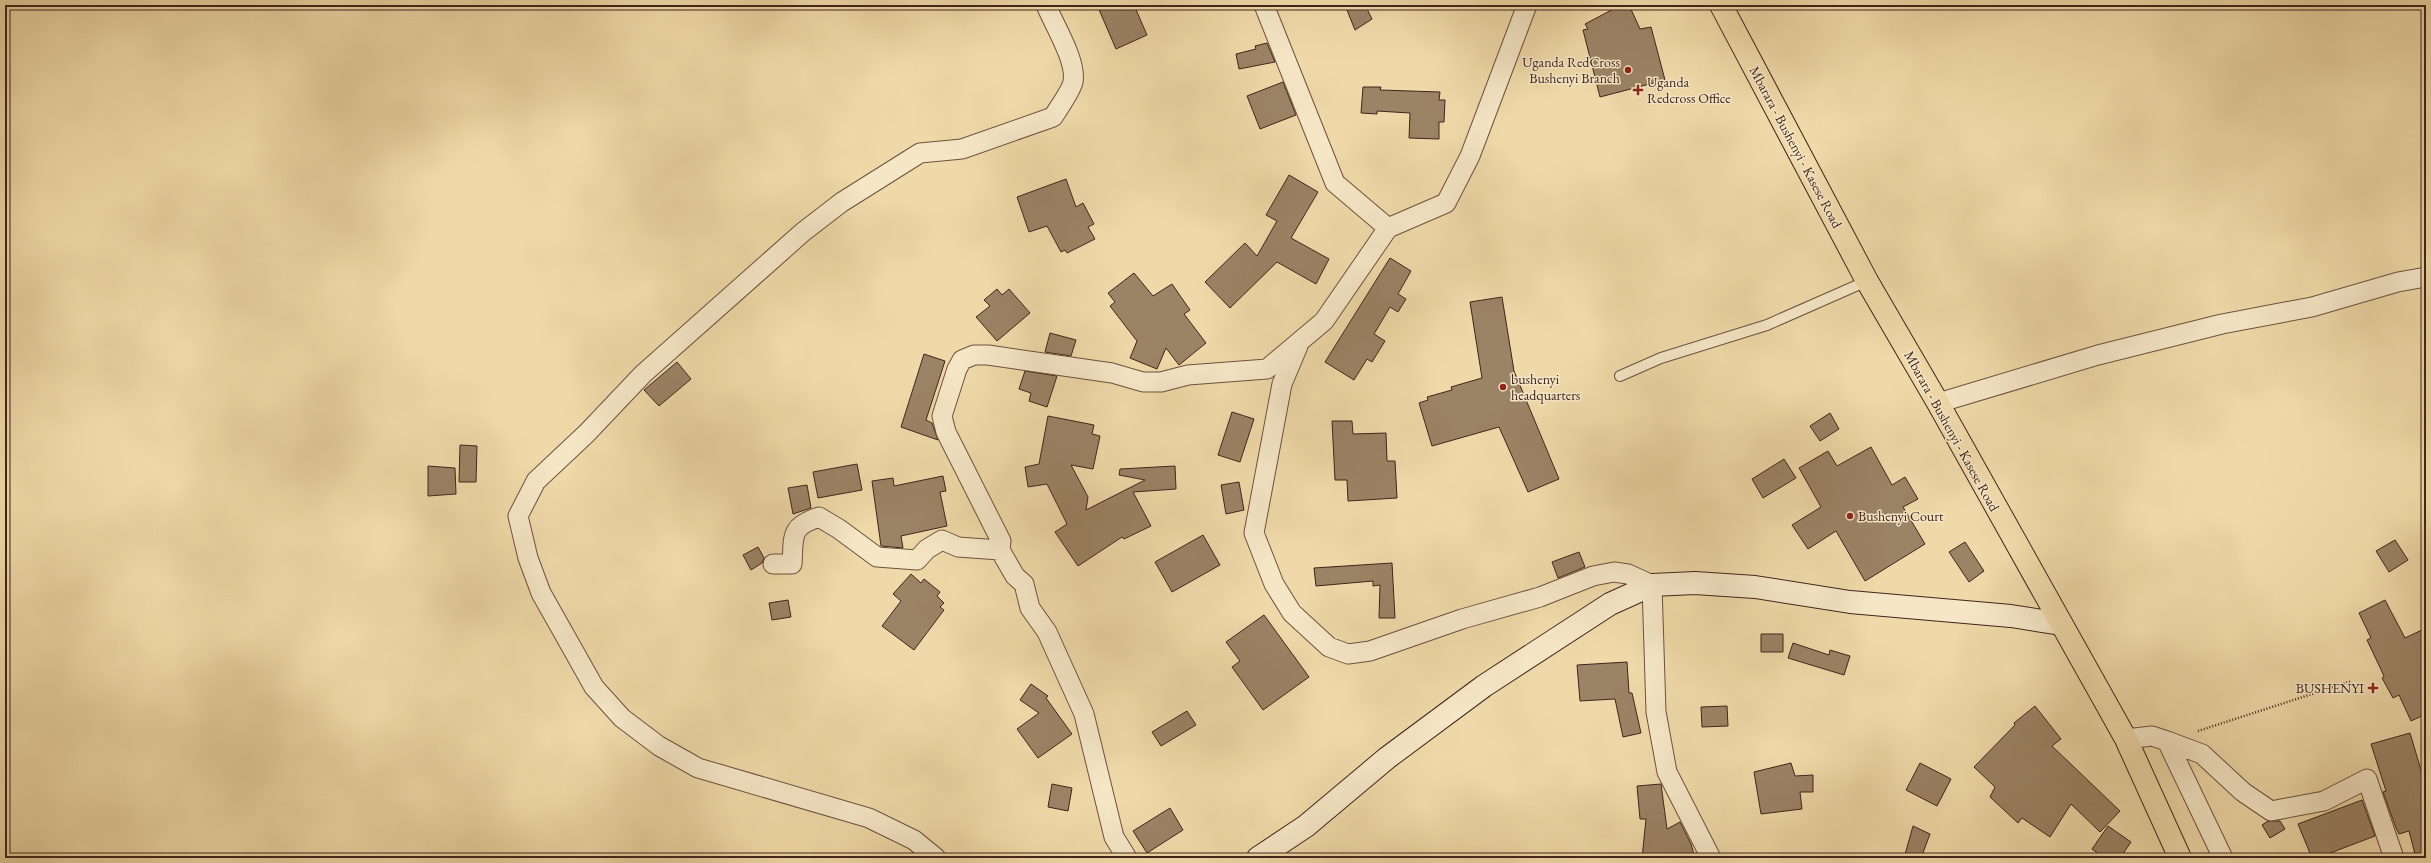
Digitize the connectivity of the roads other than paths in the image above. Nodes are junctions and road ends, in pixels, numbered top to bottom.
1 (1046, 5) edge
2 (1264, 5) edge
3 (1527, 5) edge
4 (1721, 5) edge
5 (1388, 228) junction
6 (2426, 277) edge
7 (1867, 281) junction
8 (1300, 342) junction
9 (1620, 376) dead end
10 (1938, 403) junction
11 (1000, 550) junction
12 (773, 564) dead end
13 (1652, 585) junction
14 (2061, 624) junction
15 (2126, 739) junction
16 (2167, 741) junction
17 (936, 858) edge
18 (1127, 858) edge
19 (1258, 858) edge
20 (1711, 858) edge
21 (2180, 858) edge
22 (2223, 858) edge
23 (2394, 858) edge

1 - 17 street
2 - 5 street
3 - 5 street
4 - 7 main road, Mbarara - Bushenyi - Kasese Road
5 - 8 street
6 - 10 street
7 - 9 lane
7 - 10 main road, Mbarara - Bushenyi - Kasese Road
8 - 11 street
8 - 13 street
10 - 14 main road, Mbarara - Bushenyi - Kasese Road
11 - 12 street
11 - 18 street
13 - 14 main road
13 - 19 main road
13 - 20 street
14 - 15 main road, Mbarara - Bushenyi - Kasese Road
15 - 16 street
15 - 21 main road, Mbarara - Bushenyi - Kasese Road
16 - 22 street
16 - 23 street

